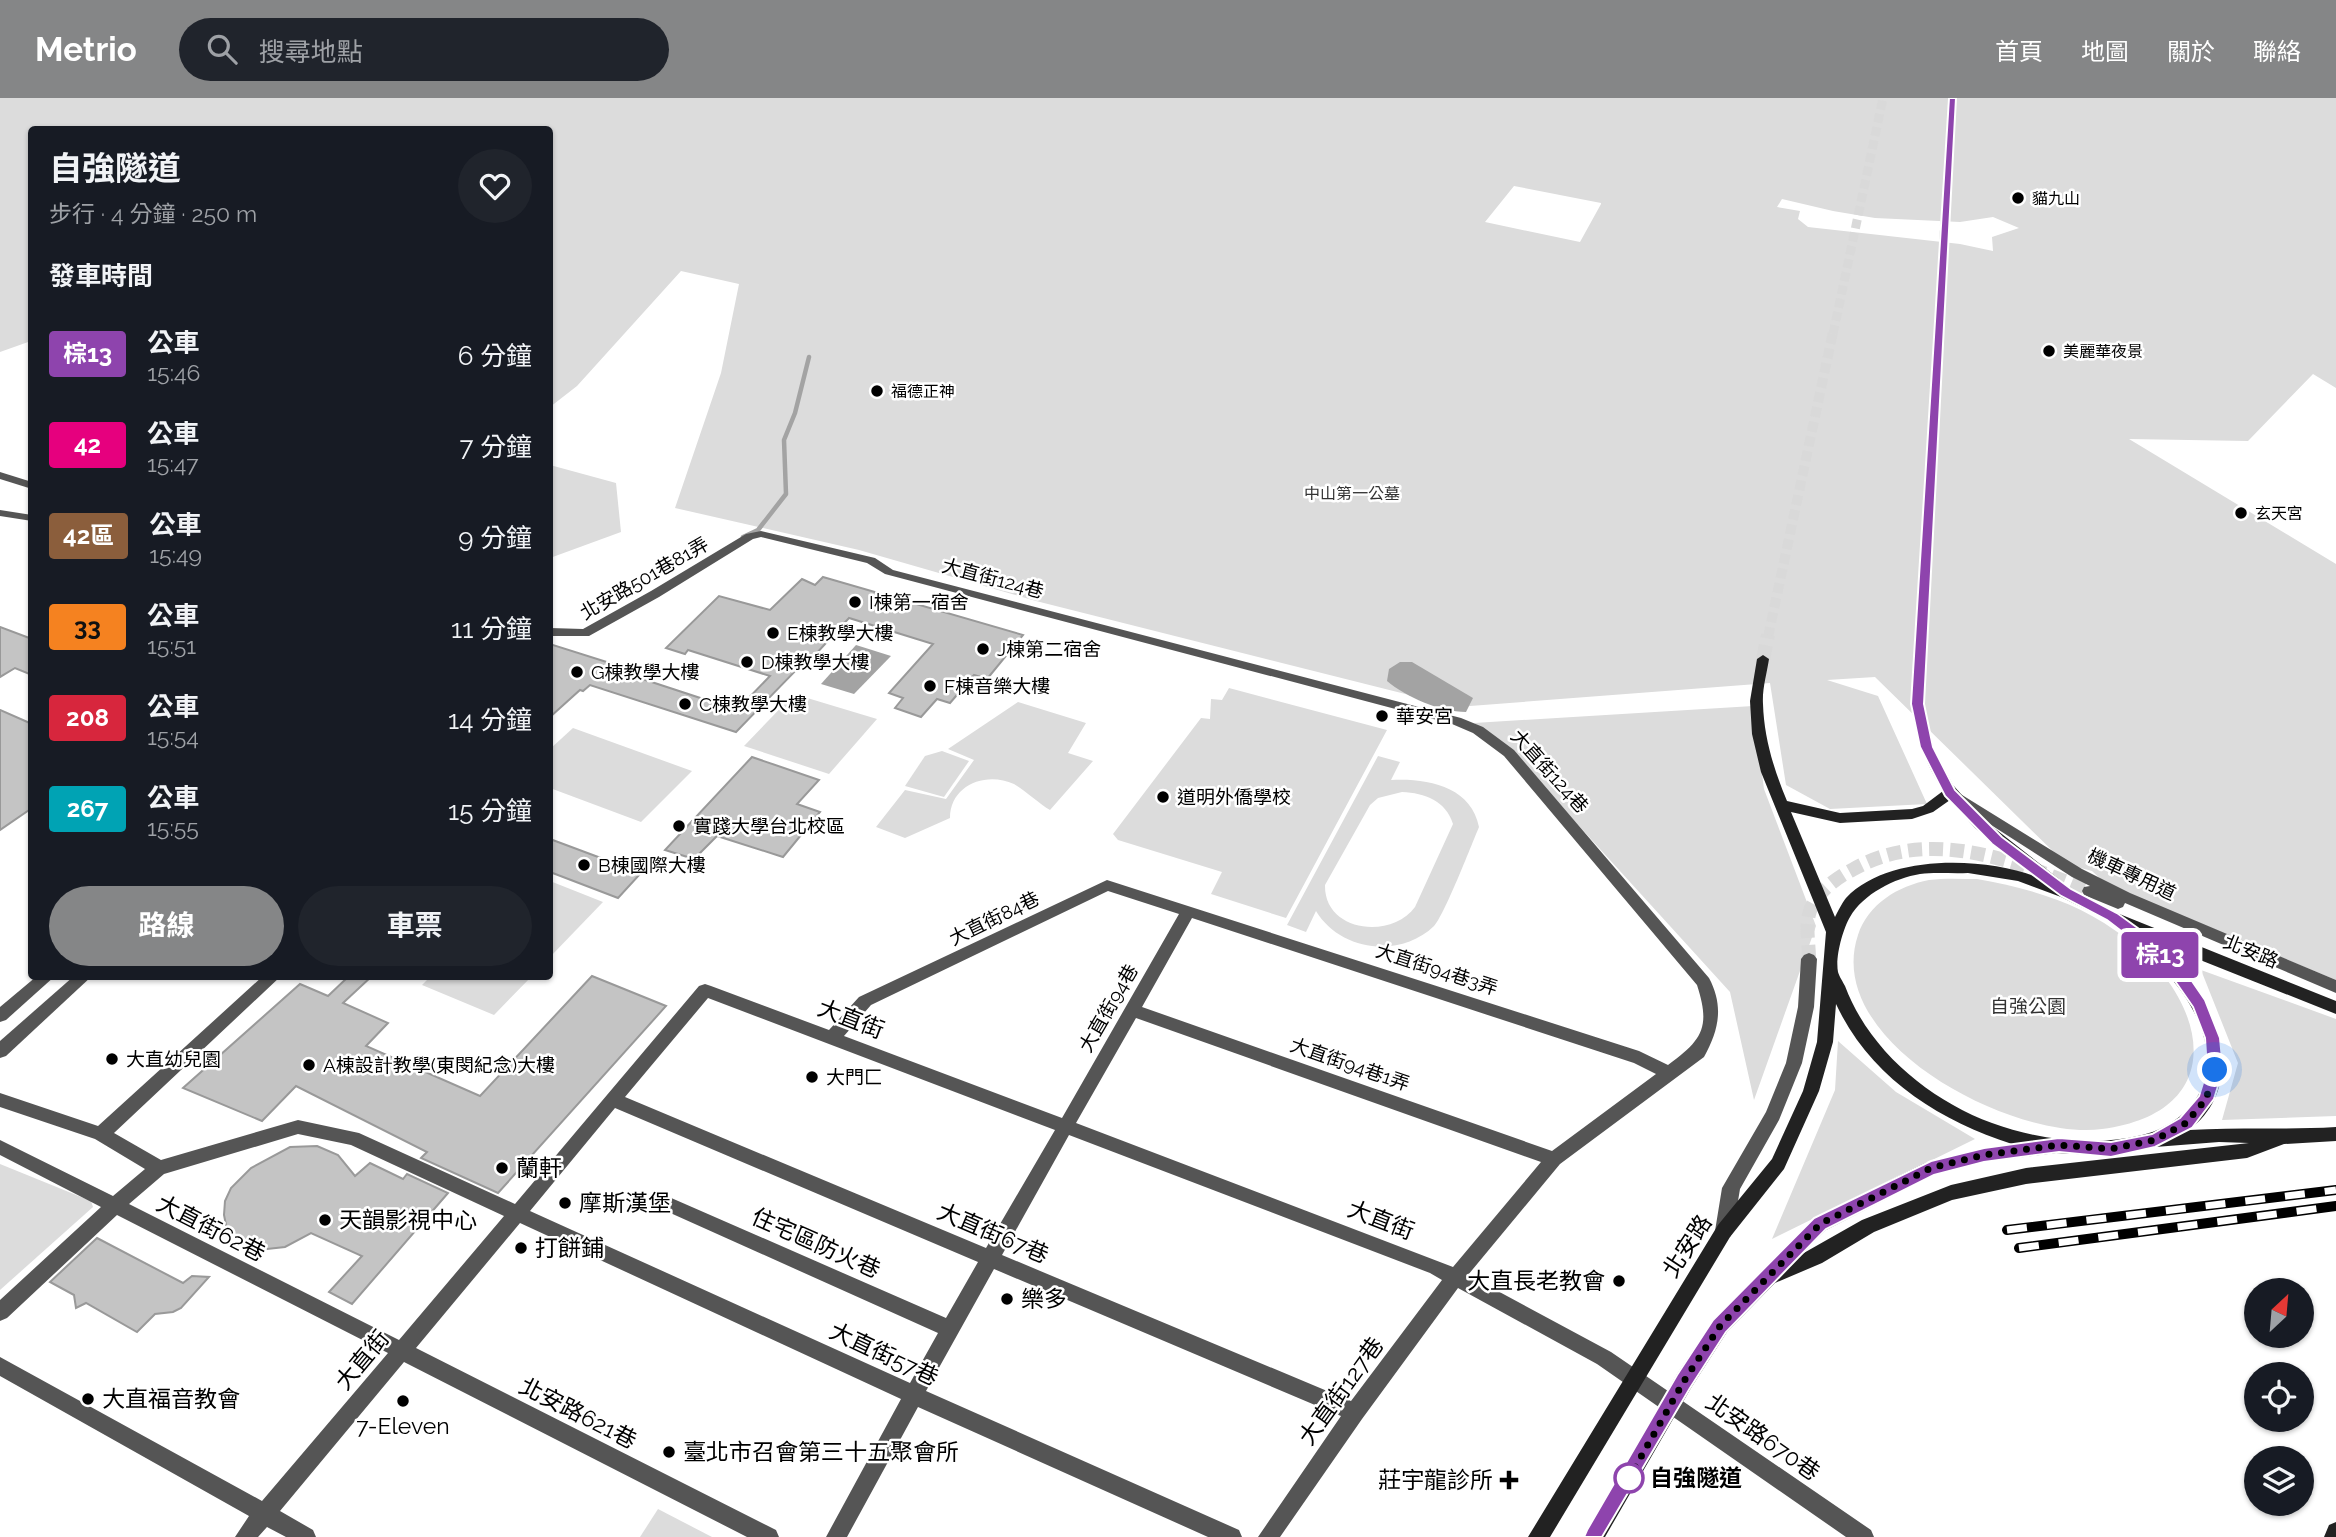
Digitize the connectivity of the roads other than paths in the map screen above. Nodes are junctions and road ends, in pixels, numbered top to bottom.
1 (0, 475) edge
2 (28, 485) edge
3 (0, 513) edge
4 (28, 517) edge
5 (750, 536) joint
6 (553, 632) edge
7 (1763, 659) tunnel mouth
8 (1917, 704) tunnel mouth
9 (1950, 793) junction
10 (1782, 805) junction
11 (2089, 891) tunnel mouth
12 (2066, 893) junction
13 (1189, 910) junction
14 (2112, 916) junction
15 (1833, 932) junction
16 (1809, 959) tunnel mouth
17 (1831, 967) junction
18 (2305, 976) junction
19 (43, 980) edge
20 (80, 980) edge
21 (271, 980) edge
22 (2336, 987) edge
23 (2336, 1008) edge
24 (1131, 1010) junction
25 (0, 1016) edge
26 (833, 1037) junction
27 (0, 1051) edge
28 (1670, 1074) junction
29 (0, 1100) edge
30 (612, 1100) junction
31 (1065, 1127) junction
32 (101, 1134) junction
33 (2336, 1134) edge
34 (2286, 1137) junction
35 (2155, 1140) junction
36 (2059, 1145) junction
37 (0, 1147) edge
38 (1554, 1159) junction
39 (159, 1168) junction
40 (663, 1202) dead end
41 (114, 1206) junction
42 (518, 1212) junction
43 (1724, 1231) junction
44 (990, 1258) junction
45 (1455, 1276) junction
46 (1766, 1277) junction
47 (0, 1312) edge
48 (950, 1329) junction
49 (402, 1351) junction
50 (0, 1366) edge
51 (1634, 1378) junction
52 (914, 1395) junction
53 (1671, 1404) junction
54 (1355, 1412) junction
55 (265, 1514) junction
56 (245, 1537) edge
57 (306, 1537) edge
58 (769, 1537) edge
59 (836, 1537) edge
60 (1232, 1537) edge
61 (1268, 1537) edge
62 (1538, 1537) edge
63 (1594, 1537) edge
64 (1864, 1537) edge

1 - 2 street
3 - 4 street
5 - 6 street, 北安路501巷81弄
5 - 28 street, 大直街124巷
7 - 10 main road
8 - 9 main road
9 - 10 main road
9 - 12 main road
9 - 18 street, 機車專用道
10 - 15 main road
11 - 18 street, 機車專用道
12 - 14 main road, 北安路
12 - 15 main road, 北安路
13 - 24 street, 大直街94巷
13 - 26 street, 大直街84巷
13 - 28 street, 大直街94巷3弄
14 - 23 main road, 北安路
14 - 35 main road, 北安路
15 - 17 main road, 北安路
16 - 43 street
17 - 36 main road, 北安路
17 - 43 main road, 北安路
18 - 22 street, 機車專用道
19 - 25 street
20 - 27 street
21 - 32 street
24 - 31 street, 大直街94巷
24 - 38 street, 大直街94巷1弄
26 - 30 street, 大直街
26 - 31 street, 大直街
28 - 38 street, 大直街124巷
29 - 32 street
30 - 42 street, 大直街
30 - 44 street, 大直街67巷
31 - 44 street, 大直街94巷
31 - 45 street, 大直街
32 - 39 street
33 - 34 main road, 北安路
34 - 35 main road, 北安路
34 - 46 main road
35 - 36 main road, 北安路
36 - 46 main road, 北安路
37 - 41 street, 大直街62巷
38 - 45 street, 大直街124巷
39 - 41 street
39 - 42 street, 大直街57巷
40 - 48 street, 住宅區防火巷
41 - 47 street
41 - 49 street, 大直街62巷
42 - 49 street, 大直街
42 - 52 street, 大直街57巷
43 - 51 main road, 北安路
44 - 48 street, 大直街94巷
44 - 54 street, 大直街67巷
45 - 51 street, 大直街
45 - 54 street, 大直街127巷
46 - 53 main road, 北安路
48 - 52 street, 大直街94巷
49 - 55 street, 大直街
49 - 58 street, 北安路621巷
50 - 55 street
51 - 53 street, 北安路670巷
51 - 62 main road, 北安路
52 - 59 street, 大直街94巷
52 - 60 street, 大直街57巷
53 - 63 main road, 北安路
53 - 64 street, 北安路670巷
54 - 61 street, 大直街127巷
55 - 56 street, 大直街
55 - 57 street

